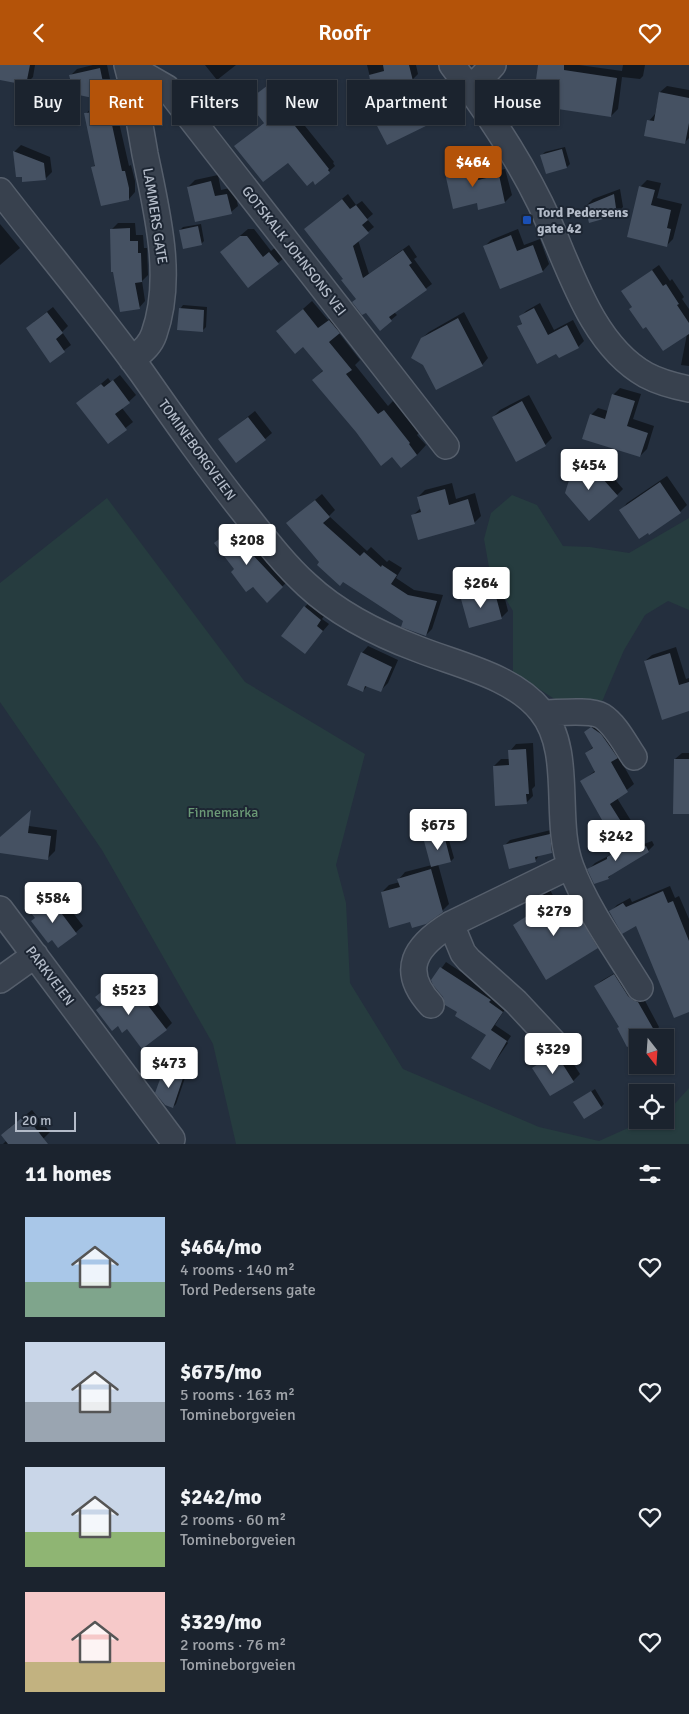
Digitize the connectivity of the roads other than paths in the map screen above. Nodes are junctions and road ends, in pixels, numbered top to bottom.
1 (452, 65) edge
2 (493, 65) edge
3 (128, 70) edge
4 (470, 87) junction
5 (0, 191) edge
6 (132, 360) junction
7 (689, 389) edge
8 (446, 447) dead end
9 (543, 713) junction
10 (634, 757) dead end
11 (570, 866) junction
12 (0, 909) edge
13 (451, 923) junction
14 (35, 955) junction
15 (0, 980) edge
16 (640, 988) dead end
17 (432, 1005) dead end
18 (557, 1046) dead end
19 (172, 1139) dead end

1 - 4 street
2 - 4 street
3 - 6 street, LAMMERS GATE
3 - 8 street, GOTSKALK JOHNSONS VEI
4 - 7 street
5 - 6 street, TOMINEBORGVEIEN
6 - 9 street, TOMINEBORGVEIEN
9 - 10 street
9 - 11 street, TOMINEBORGVEIEN
11 - 13 street
11 - 16 street, TOMINEBORGVEIEN
12 - 14 street, PARKVEIEN
13 - 17 street
13 - 18 street
14 - 15 street
14 - 19 street, PARKVEIEN

